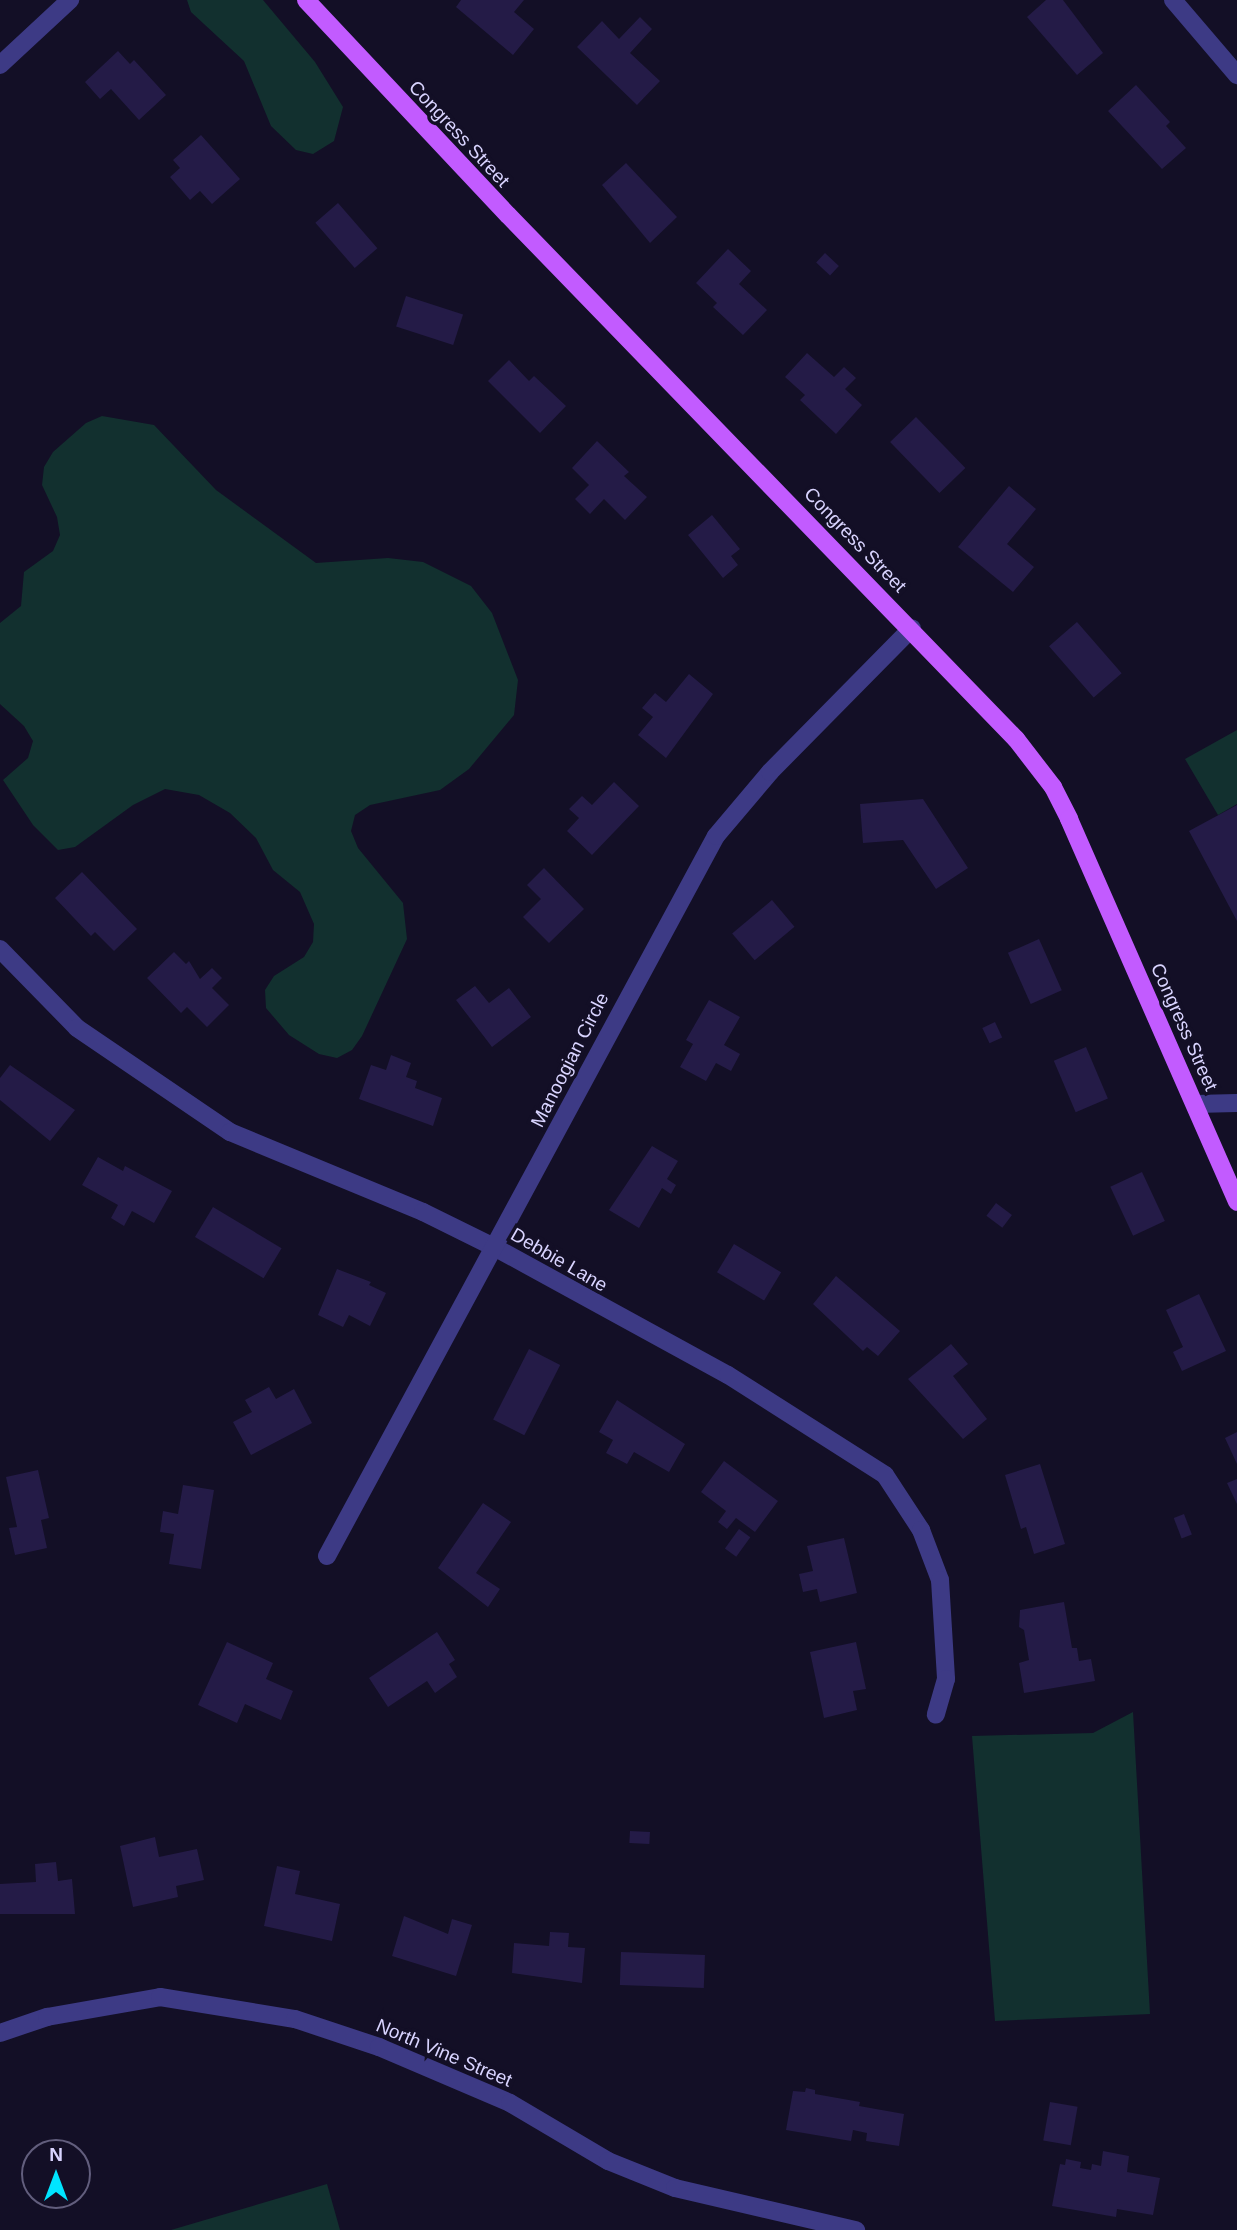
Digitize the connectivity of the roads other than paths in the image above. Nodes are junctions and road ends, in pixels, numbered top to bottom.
1 (70, 0) edge
2 (306, 0) edge
3 (1173, 0) edge
4 (0, 65) edge
5 (1237, 75) edge
6 (912, 628) junction
7 (0, 949) edge
8 (1237, 1103) edge
9 (1195, 1104) junction
10 (1233, 1180) edge
11 (1237, 1202) edge
12 (496, 1248) junction
13 (327, 1556) dead end
14 (936, 1715) dead end
15 (0, 2033) edge
16 (856, 2230) edge

1 - 4 street
2 - 6 main road, Congress Street
3 - 5 street
6 - 9 main road, Congress Street
6 - 12 street, Manoogian Circle
7 - 12 street, Debbie Lane
8 - 9 street
9 - 10 main road, Congress Street
10 - 11 main road, Congress Street
12 - 13 street, Manoogian Circle
12 - 14 street, Debbie Lane
15 - 16 street, North Vine Street

